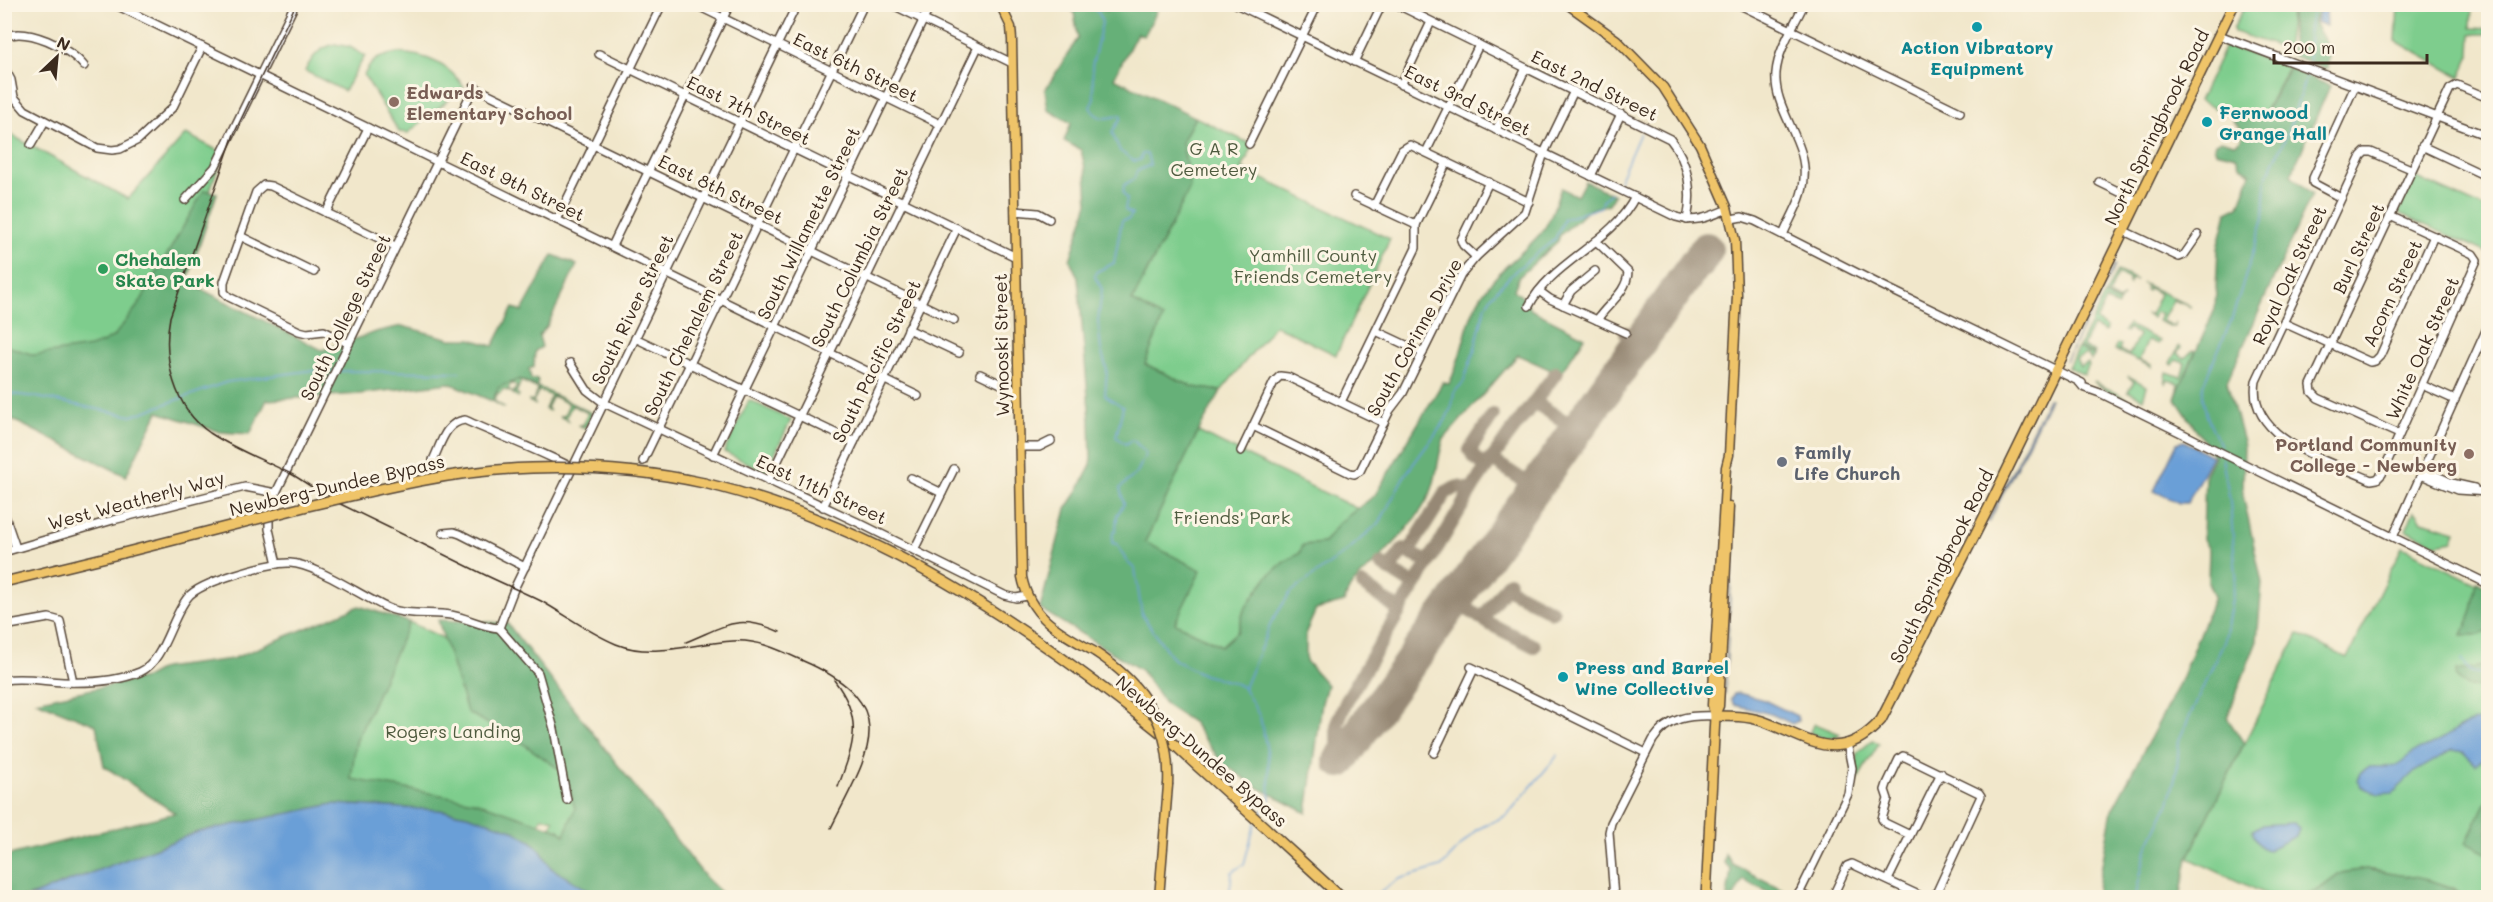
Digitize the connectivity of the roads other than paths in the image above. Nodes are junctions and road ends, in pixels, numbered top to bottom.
1 (114, 4) edge
2 (662, 4) edge
3 (694, 4) edge
4 (730, 4) edge
5 (797, 4) edge
6 (864, 4) edge
7 (891, 4) edge
8 (931, 4) edge
9 (1000, 4) edge
10 (1236, 4) edge
11 (1318, 4) edge
12 (1382, 4) edge
13 (1396, 4) edge
14 (1567, 4) edge
15 (1738, 4) edge
16 (1804, 4) edge
17 (2234, 4) edge
18 (292, 5) edge
19 (723, 18) junction
20 (923, 20) junction
21 (1431, 22) junction
22 (1791, 30) junction
23 (2219, 35) junction
24 (4, 37) edge
25 (1302, 37) junction
26 (777, 45) junction
27 (1479, 45) junction
28 (202, 47) junction
29 (978, 47) junction
30 (599, 54) dead end
31 (1353, 62) junction
32 (1012, 63) junction
33 (84, 66) dead end
34 (4, 67) edge
35 (1526, 68) junction
36 (631, 69) junction
37 (831, 71) junction
38 (261, 76) junction
39 (1401, 85) junction
40 (2355, 86) junction
41 (474, 87) joint
42 (2488, 87) edge
43 (1574, 91) junction
44 (685, 96) junction
45 (2486, 97) edge
46 (886, 98) junction
47 (1449, 108) junction
48 (1960, 112) dead end
49 (1621, 114) junction
50 (2436, 116) junction
51 (45, 121) junction
52 (740, 122) junction
53 (940, 124) junction
54 (368, 128) junction
55 (1496, 130) junction
56 (2488, 136) edge
57 (594, 144) junction
58 (1249, 144) dead end
59 (31, 145) dead end
60 (2422, 146) junction
61 (794, 149) junction
62 (1426, 152) junction
63 (1544, 153) junction
64 (437, 161) junction
65 (1447, 162) junction
66 (2411, 169) junction
67 (649, 171) junction
68 (848, 175) junction
69 (1591, 176) junction
70 (2488, 177) edge
71 (1489, 182) junction
72 (1716, 182) junction
73 (2099, 182) dead end
74 (1354, 196) dead end
75 (703, 197) junction
76 (1635, 197) junction
77 (2341, 198) junction
78 (185, 200) dead end
79 (2139, 201) junction
80 (903, 202) junction
81 (1530, 202) junction
82 (1374, 206) junction
83 (1723, 210) junction
84 (1015, 211) junction
85 (326, 213) junction
86 (2390, 216) junction
87 (1049, 219) dead end
88 (1731, 219) junction
89 (557, 220) junction
90 (1688, 220) junction
91 (757, 224) junction
92 (1416, 225) junction
93 (957, 228) junction
94 (2124, 231) junction
95 (1783, 235) junction
96 (2198, 235) dead end
97 (240, 236) junction
98 (2434, 236) junction
99 (1596, 241) junction
100 (395, 246) junction
101 (612, 246) junction
102 (812, 250) junction
103 (1734, 251) junction
104 (1016, 257) junction
105 (1476, 257) junction
106 (2108, 264) joint
107 (1595, 271) dead end
108 (314, 272) dead end
109 (666, 273) junction
110 (867, 277) junction
111 (1539, 291) junction
112 (721, 300) junction
113 (921, 303) junction
114 (1563, 305) junction
115 (1529, 306) dead end
116 (954, 320) dead end
117 (1597, 320) junction
118 (2284, 323) junction
119 (775, 326) junction
120 (2488, 326) edge
121 (909, 329) junction
122 (1376, 331) junction
123 (1626, 333) dead end
124 (635, 338) junction
125 (349, 344) junction
126 (2330, 344) junction
127 (830, 353) junction
128 (959, 353) dead end
129 (1423, 353) junction
130 (570, 363) dead end
131 (690, 364) junction
132 (2056, 370) junction
133 (980, 374) dead end
134 (884, 379) junction
135 (2422, 385) junction
136 (744, 390) junction
137 (1018, 392) junction
138 (918, 396) dead end
139 (2455, 400) junction
140 (1341, 402) junction
141 (604, 403) junction
142 (800, 416) junction
143 (1384, 423) junction
144 (1253, 426) junction
145 (659, 429) junction
146 (2399, 434) junction
147 (1051, 441) dead end
148 (854, 442) junction
149 (1019, 447) junction
150 (1241, 451) dead end
151 (714, 455) junction
152 (643, 461) dead end
153 (433, 466) dead end
154 (573, 468) junction
155 (954, 469) dead end
156 (2422, 473) junction
157 (911, 478) dead end
158 (2377, 479) joint
159 (768, 481) junction
160 (2488, 490) edge
161 (276, 493) junction
162 (942, 493) junction
163 (823, 507) junction
164 (4, 513) edge
165 (443, 533) dead end
166 (2393, 537) junction
167 (16, 548) junction
168 (914, 550) junction
169 (4, 552) edge
170 (277, 564) junction
171 (525, 567) junction
172 (4, 582) edge
173 (2488, 585) edge
174 (1027, 596) junction
175 (4, 626) edge
176 (499, 628) junction
177 (4, 680) edge
178 (73, 682) junction
179 (1715, 716) junction
180 (1847, 743) junction
181 (1434, 753) dead end
182 (1646, 753) junction
183 (1941, 774) junction
184 (567, 801) dead end
185 (1910, 835) junction
186 (1888, 880) junction
187 (1798, 895) edge
188 (1159, 897) edge
189 (1342, 897) edge
190 (1614, 897) edge
191 (1706, 897) edge
192 (1809, 897) edge
193 (1832, 897) edge
194 (1925, 897) edge
195 (1934, 897) edge

1 - 28 street, East 9th Street
2 - 36 street
3 - 19 street, East 6th Street
4 - 19 street
5 - 26 street, South River Street
6 - 37 street, South Chehalem Street
7 - 20 street
8 - 20 street, South Willamette Street
9 - 32 main road, Wynooski Street
10 - 25 street, East 3rd Street
11 - 25 street
12 - 31 street
13 - 21 street, East 2nd Street
14 - 72 main road
15 - 22 street
16 - 22 street
17 - 23 highway, North Springbrook Road
18 - 38 street
19 - 26 street, East 6th Street
19 - 44 street
20 - 29 street
20 - 46 street, South Willamette Street
21 - 27 street, East 2nd Street
21 - 39 street
22 - 48 street
22 - 95 street
23 - 40 street
23 - 79 highway, North Springbrook Road
24 - 33 street
25 - 31 street, East 3rd Street
25 - 58 street
26 - 37 street, East 6th Street
26 - 52 street, South River Street
27 - 35 street, East 2nd Street
27 - 47 street
28 - 38 street, East 9th Street
28 - 51 street
29 - 32 street
29 - 53 street, South Columbia Street
30 - 36 street, East 7th Street
31 - 39 street, East 3rd Street
32 - 84 main road, Wynooski Street
34 - 51 street
35 - 43 street, East 2nd Street
35 - 55 street
36 - 44 street, East 7th Street
36 - 57 street
37 - 46 street, East 6th Street
37 - 61 street, South Chehalem Street
38 - 54 street, East 9th Street
38 - 78 street
39 - 47 street, East 3rd Street
40 - 50 street
40 - 77 street
41 - 57 street, East 8th Street
41 - 64 street, South College Street
42 - 45 street
43 - 49 street, East 2nd Street
43 - 63 street, South Corinne Drive
44 - 52 street, East 7th Street
44 - 67 street
45 - 50 street, Burl Street
46 - 53 street, East 6th Street
46 - 68 street, South Willamette Street
47 - 55 street, East 3rd Street
47 - 62 street
49 - 69 street
49 - 90 street, East 2nd Street
50 - 56 street
50 - 60 street, Burl Street
51 - 59 street
52 - 61 street, East 7th Street
52 - 75 street, South River Street
53 - 80 street, South Columbia Street
54 - 64 street, East 9th Street
54 - 85 street
55 - 63 street, East 3rd Street
57 - 67 street, East 8th Street
57 - 89 street
60 - 66 street, Burl Street
60 - 70 street
61 - 68 street, East 7th Street
61 - 91 street, South Chehalem Street
62 - 65 street
62 - 82 street
63 - 69 street, East 3rd Street
63 - 81 street, South Corinne Drive
64 - 89 street, East 9th Street
64 - 100 street, South College Street
65 - 71 street
65 - 92 street
66 - 77 street, Royal Oak Street
66 - 86 street, Burl Street
67 - 75 street, East 8th Street
67 - 101 street
68 - 80 street, East 7th Street
68 - 102 street, South Willamette Street
69 - 76 street, East 3rd Street
71 - 81 street
71 - 105 street
72 - 83 main road
72 - 88 main road
73 - 79 street
74 - 82 street
75 - 91 street, East 8th Street
75 - 109 street, South River Street
76 - 90 street, East 3rd Street
76 - 99 street
77 - 118 street, Royal Oak Street
79 - 94 highway, North Springbrook Road
80 - 93 street, East 7th Street
80 - 110 street, South Columbia Street
81 - 105 street, South Corinne Drive
82 - 92 street
83 - 90 street
83 - 103 main road
84 - 87 street
84 - 104 main road, Wynooski Street
85 - 97 street
85 - 100 street
86 - 98 street
86 - 126 street, Burl Street
88 - 95 street
88 - 103 main road
89 - 101 street, East 9th Street
91 - 102 street, East 8th Street
91 - 112 street, South Chehalem Street
92 - 122 street
93 - 104 street, East 7th Street
93 - 113 street, South Pacific Street
94 - 96 street
94 - 106 highway, North Springbrook Road
95 - 132 street
97 - 108 street
97 - 125 street
98 - 126 street, Acorn Street
98 - 135 street, White Oak Street
99 - 111 street
99 - 117 street
100 - 125 street, South College Street
101 - 109 street, East 9th Street
102 - 110 street, East 8th Street
102 - 119 street, South Willamette Street
103 - 179 main road
104 - 137 main road, Wynooski Street
105 - 129 street, South Corinne Drive
106 - 132 highway, South Springbrook Road
107 - 114 street
109 - 112 street, East 9th Street
109 - 124 street, South River Street
110 - 113 street, East 8th Street
110 - 127 street, South Columbia Street
111 - 114 street
111 - 115 street
112 - 119 street, East 9th Street
112 - 131 street, South Chehalem Street
113 - 116 street, East 8th Street
113 - 121 street, South Pacific Street
114 - 117 street
117 - 123 street
118 - 126 street
118 - 158 street, Royal Oak Street
119 - 127 street, East 9th Street
119 - 136 street, South Willamette Street
120 - 139 street
121 - 128 street
121 - 134 street, South Pacific Street
122 - 129 street
122 - 140 street
124 - 131 street
124 - 141 street, South River Street
125 - 161 street, South College Street
126 - 146 street, Burl Street
127 - 134 street, East 9th Street
127 - 142 street, South Columbia Street
129 - 143 street, South Corinne Drive
130 - 141 street, East 11th Street
131 - 136 street
131 - 145 street, South Chehalem Street
132 - 166 street
132 - 180 highway, South Springbrook Road
133 - 137 street
134 - 138 street, East 9th Street
134 - 148 street, South Pacific Street
135 - 139 street
135 - 146 street, White Oak Street
136 - 142 street
136 - 151 street, South Willamette Street
137 - 149 main road, Wynooski Street
139 - 156 street
140 - 143 street
140 - 144 street
141 - 145 street, East 11th Street
141 - 154 street, South River Street
142 - 148 street
142 - 159 street, South Columbia Street
143 - 144 street, South Corinne Drive
144 - 150 street
145 - 151 street, East 11th Street
145 - 152 street, South Chehalem Street
146 - 158 street, White Oak Street
147 - 149 street
148 - 163 street, South Pacific Street
149 - 174 main road, Wynooski Street
151 - 159 street, East 11th Street
153 - 154 street
154 - 171 street, South River Street
155 - 162 street
156 - 160 street
156 - 166 street
157 - 162 street
159 - 163 street, East 11th Street
161 - 167 street, West Weatherly Way
161 - 170 street, South College Street
162 - 168 street
163 - 168 street, East 11th Street
164 - 167 street
165 - 171 street
166 - 173 street
167 - 169 street, West Weatherly Way
168 - 174 street, East 11th Street
170 - 176 street
170 - 178 street
171 - 176 street, South River Street
172 - 189 highway, Newberg-Dundee Bypass, bridge
174 - 188 main road, Wynooski Street, bridge
175 - 178 street
176 - 184 street
177 - 178 street
179 - 180 highway, South Springbrook Road
179 - 182 street
179 - 191 highway
180 - 187 street
181 - 182 street
182 - 190 street
183 - 185 street
183 - 185 street
183 - 195 street
185 - 186 street
186 - 193 street
186 - 194 street
187 - 192 street

